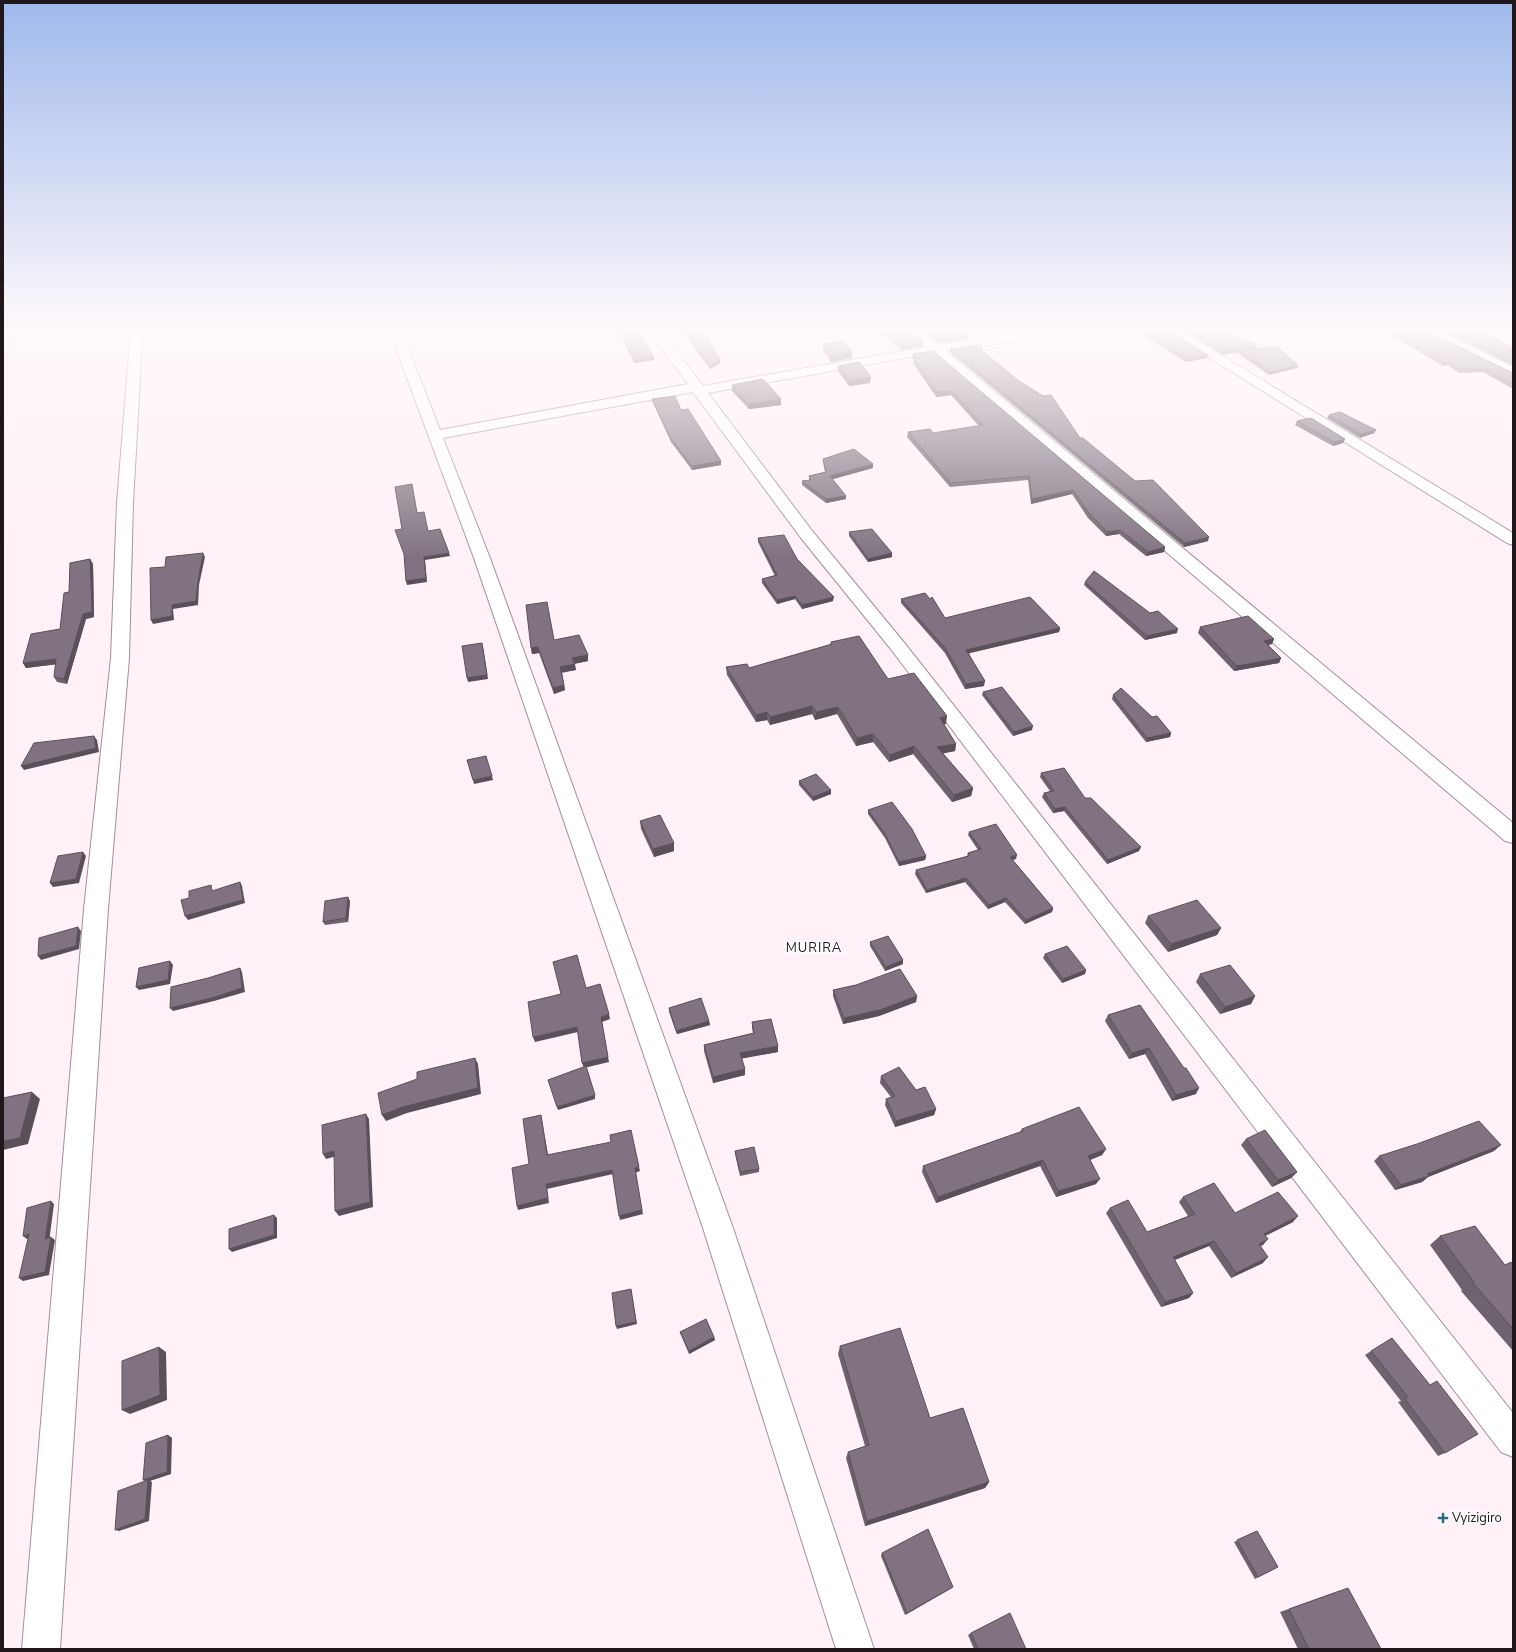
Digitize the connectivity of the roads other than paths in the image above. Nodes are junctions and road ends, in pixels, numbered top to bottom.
1 (132, 404) edge
2 (423, 404) edge
3 (611, 404) edge
4 (709, 404) edge
5 (1001, 404) edge
6 (1292, 404) edge
7 (434, 435) junction
8 (1513, 540) edge
9 (1513, 835) edge
10 (1513, 1440) edge
11 (41, 1649) edge
12 (855, 1649) edge

1 - 11 street
2 - 7 street
3 - 7 street
4 - 10 street
5 - 9 street
6 - 8 street
7 - 12 street

